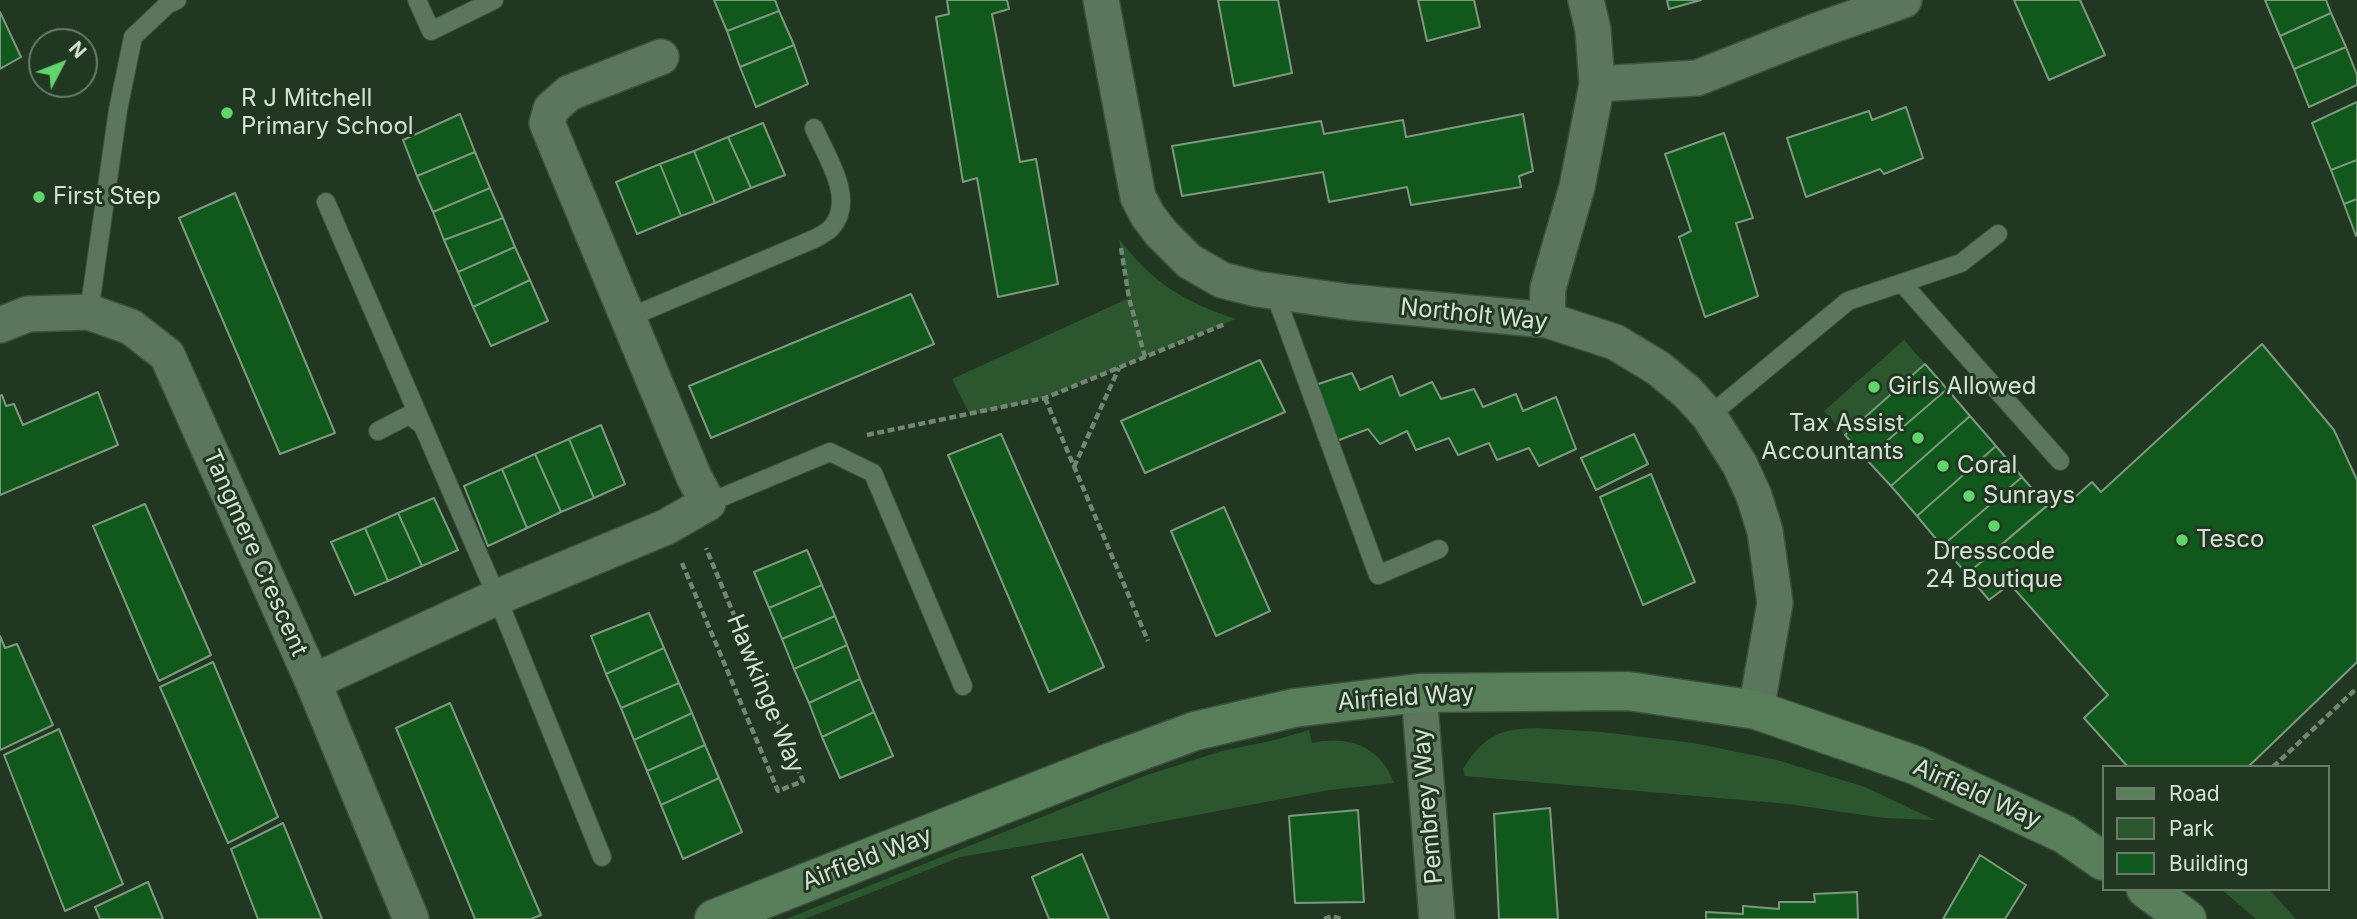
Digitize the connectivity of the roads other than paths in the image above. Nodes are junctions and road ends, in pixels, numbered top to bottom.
1 (177, 0) edge
2 (417, 0) edge
3 (494, 0) edge
4 (1101, 0) edge
5 (1586, 0) edge
6 (1905, 0) edge
7 (661, 57) dead end
8 (1597, 84) junction
9 (814, 128) dead end
10 (326, 202) dead end
11 (1998, 234) dead end
12 (1902, 283) junction
13 (1279, 304) junction
14 (89, 312) junction
15 (628, 318) junction
16 (1547, 320) junction
17 (0, 325) edge
18 (1709, 416) junction
19 (423, 426) junction
20 (377, 430) dead end
21 (2060, 461) dead end
22 (688, 514) junction
23 (1439, 549) dead end
24 (497, 597) junction
25 (313, 682) junction
26 (963, 686) dead end
27 (1419, 693) junction
28 (1756, 710) junction
29 (602, 857) dead end
30 (2102, 860) edge
31 (411, 919) edge
32 (713, 919) edge
33 (1437, 919) edge

1 - 14 lane
2 - 3 lane
4 - 13 street, Northolt Way
5 - 8 street
6 - 8 street
7 - 15 street
8 - 16 street
9 - 15 lane
10 - 19 lane
11 - 12 lane
12 - 18 lane
12 - 21 lane
13 - 16 street, Northolt Way
13 - 23 lane
14 - 17 street, Tangmere Crescent
14 - 25 street, Tangmere Crescent
15 - 22 street
16 - 18 street, Northolt Way
18 - 28 street, Northolt Way
19 - 20 lane
19 - 24 lane
22 - 24 street
22 - 26 lane
24 - 25 street
24 - 29 lane
25 - 31 street, Tangmere Crescent
27 - 28 street, Airfield Way
27 - 32 street, Airfield Way
27 - 33 street, Pembrey Way
28 - 30 street, Airfield Way

